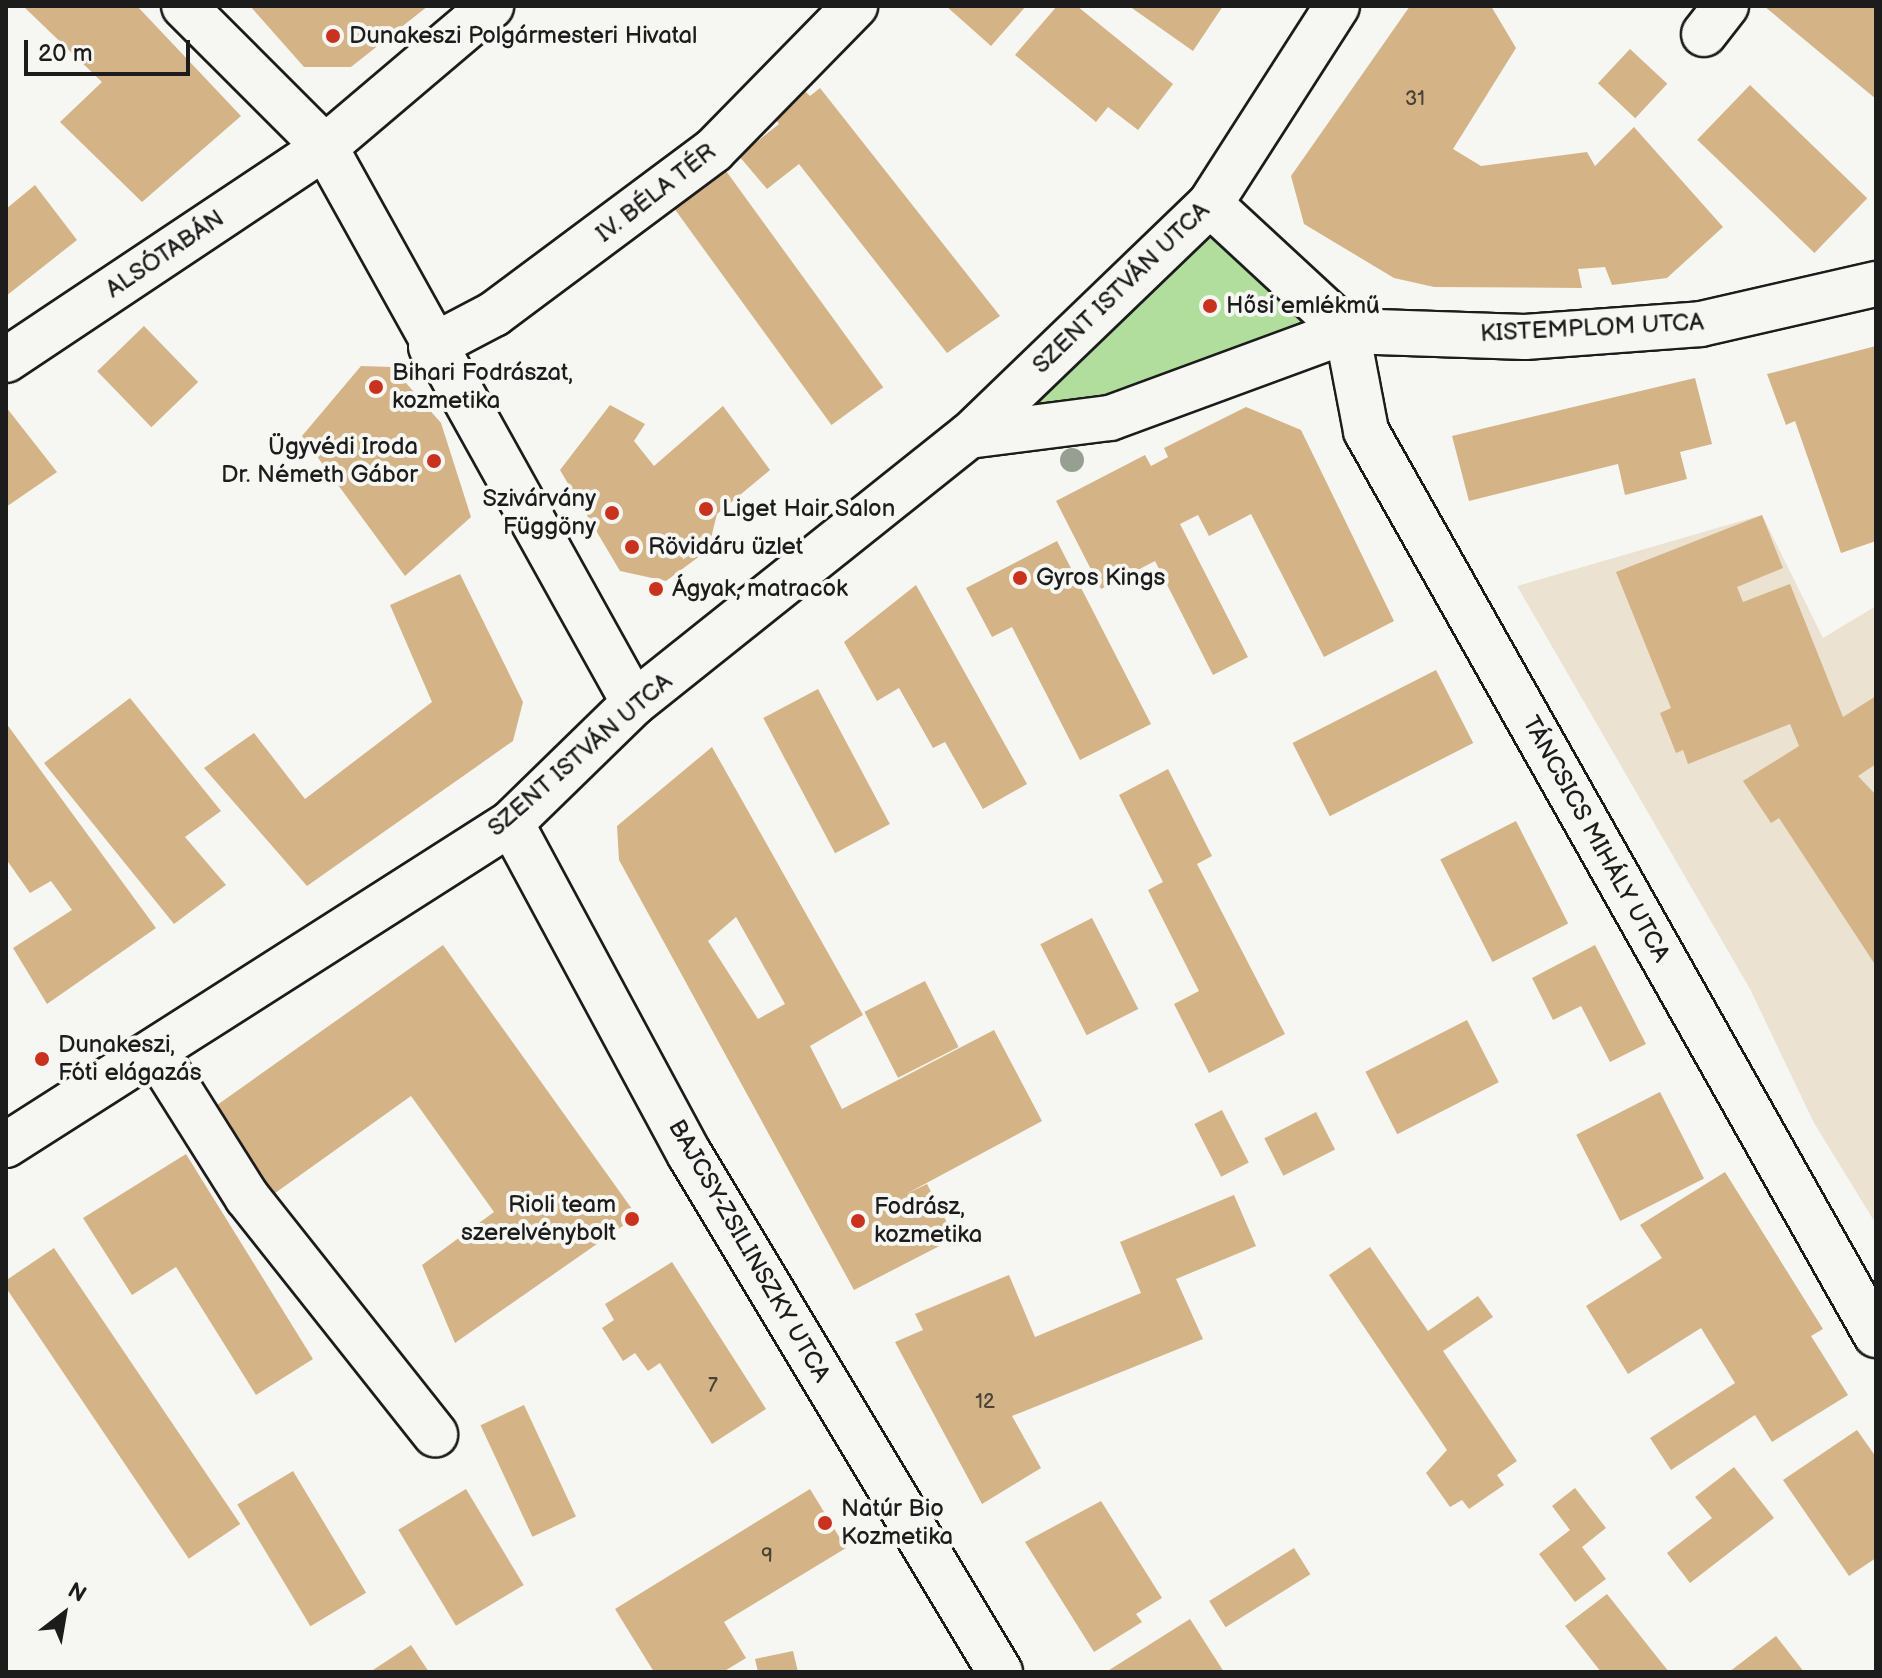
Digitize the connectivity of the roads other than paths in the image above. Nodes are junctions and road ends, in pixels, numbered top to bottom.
1 (184, 6) edge
2 (491, 6) edge
3 (855, 6) edge
4 (1337, 6) edge
5 (325, 147) junction
6 (1210, 204) junction
7 (1876, 284) edge
8 (1347, 331) junction
9 (431, 347) junction
10 (6, 360) edge
11 (969, 436) junction
12 (634, 703) junction
13 (511, 823) junction
14 (155, 1051) junction
15 (6, 1145) edge
16 (1876, 1335) edge
17 (435, 1434) dead end
18 (1000, 1672) edge

1 - 5 street
2 - 5 street
3 - 9 street, IV. BÉLA TÉR
4 - 6 street, SZENT ISTVÁN UTCA
5 - 9 street
5 - 10 street, ALSÓTABÁN
6 - 8 street
6 - 11 street, SZENT ISTVÁN UTCA
7 - 8 street, KISTEMPLOM UTCA
8 - 11 street
8 - 16 street, TÁNCSICS MIHÁLY UTCA
9 - 12 street
11 - 12 street, SZENT ISTVÁN UTCA
12 - 13 street, SZENT ISTVÁN UTCA
13 - 14 street, SZENT ISTVÁN UTCA
13 - 18 street, BAJCSY-ZSILINSZKY UTCA
14 - 15 street, SZENT ISTVÁN UTCA
14 - 17 street

